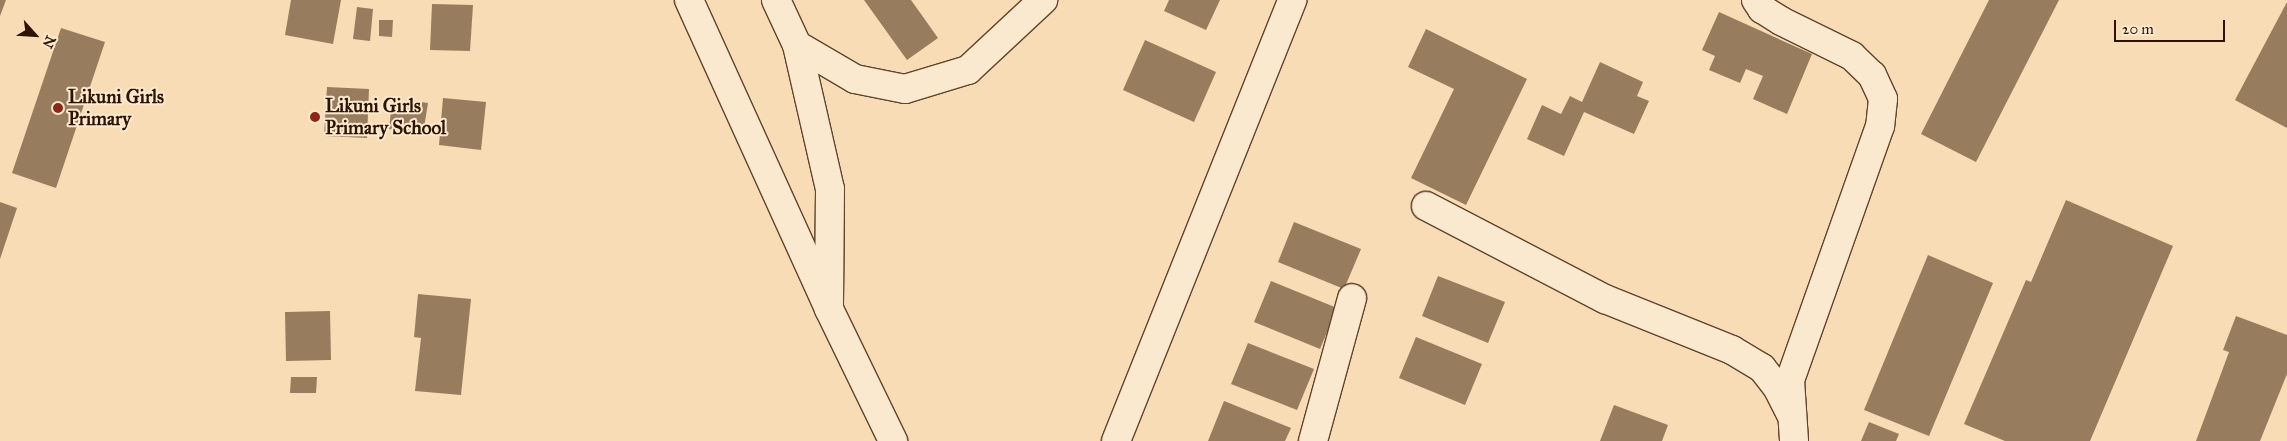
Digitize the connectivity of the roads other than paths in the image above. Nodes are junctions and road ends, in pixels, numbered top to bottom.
1 (689, 0) edge
2 (776, 0) edge
3 (1043, 0) edge
4 (1292, 0) edge
5 (1756, 0) edge
6 (797, 44) junction
7 (1426, 206) dead end
8 (1352, 298) dead end
9 (829, 309) junction
10 (1790, 414) junction
11 (893, 441) edge
12 (1116, 441) edge
13 (1314, 441) edge
14 (1794, 441) edge

1 - 9 street
2 - 6 street
3 - 6 street
4 - 12 street
5 - 10 street
6 - 9 street
7 - 10 street
8 - 13 street
9 - 11 street
10 - 14 street

